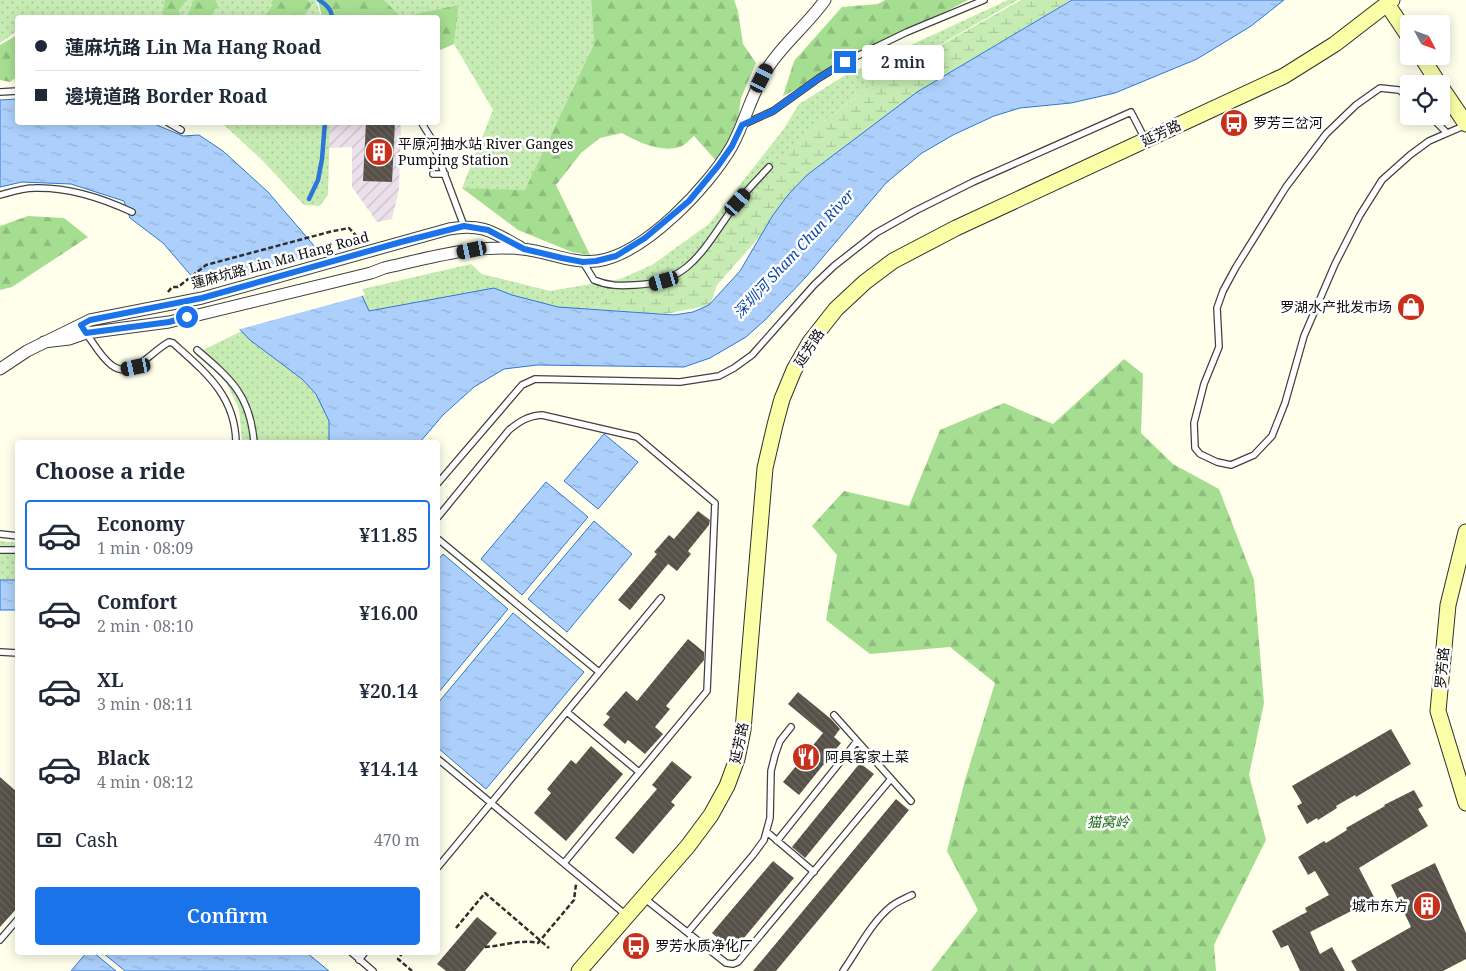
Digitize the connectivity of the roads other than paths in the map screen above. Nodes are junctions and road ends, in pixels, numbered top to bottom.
1 (825, 0) edge
2 (984, 0) edge
3 (1390, 2) edge
4 (1400, 20) edge
5 (15, 91) edge
6 (1400, 91) edge
7 (0, 92) edge
8 (1450, 100) edge
9 (172, 125) edge
10 (423, 125) edge
11 (742, 125) junction
12 (1439, 125) edge
13 (1466, 125) edge
14 (181, 130) dead end
15 (1447, 133) junction
16 (1146, 140) junction
17 (769, 167) dead end
18 (433, 174) dead end
19 (445, 174) junction
20 (0, 195) edge
21 (132, 212) dead end
22 (464, 226) junction
23 (524, 249) junction
24 (583, 262) junction
25 (84, 329) junction
26 (196, 350) dead end
27 (0, 369) edge
28 (236, 440) edge
29 (254, 440) edge
30 (440, 481) edge
31 (440, 515) edge
32 (1466, 532) edge
33 (0, 534) edge
34 (15, 536) edge
35 (440, 541) edge
36 (0, 550) edge
37 (15, 550) edge
38 (661, 598) dead end
39 (0, 652) edge
40 (15, 652) edge
41 (599, 672) junction
42 (566, 712) junction
43 (834, 715) dead end
44 (791, 727) dead end
45 (857, 741) junction
46 (440, 761) edge
47 (639, 772) junction
48 (890, 780) junction
49 (910, 800) dead end
50 (492, 803) junction
51 (1466, 803) edge
52 (767, 832) junction
53 (777, 841) junction
54 (564, 863) junction
55 (440, 865) edge
56 (814, 872) junction
57 (912, 895) dead end
58 (644, 898) junction
59 (628, 916) junction
60 (15, 922) edge
61 (688, 932) junction
62 (0, 940) edge
63 (354, 955) edge
64 (363, 955) edge
65 (359, 960) junction
66 (372, 971) edge
67 (579, 971) edge
68 (843, 971) edge

1 - 11 street, 蓮麻坑路 Lin Ma Hang Road
2 - 11 lane
3 - 4 main road
3 - 16 main road, 延芳路
5 - 7 lane
6 - 15 lane
8 - 13 main road
9 - 14 lane
10 - 19 lane
11 - 24 street, 蓮麻坑路 Lin Ma Hang Road
12 - 15 lane
13 - 15 lane
16 - 30 lane
16 - 58 main road, 延芳路
17 - 24 lane
18 - 19 lane
19 - 22 lane
20 - 21 lane
22 - 23 street, 蓮麻坑路 Lin Ma Hang Road
22 - 25 street, 蓮麻坑路 Lin Ma Hang Road
23 - 24 street, 蓮麻坑路 Lin Ma Hang Road
23 - 25 street, 蓮麻坑路 Lin Ma Hang Road
25 - 27 street, 蓮麻坑路 Lin Ma Hang Road
25 - 28 lane
26 - 29 lane
31 - 47 lane
32 - 51 main road, 罗芳路
33 - 34 lane
35 - 41 lane
36 - 37 lane
38 - 41 lane
39 - 40 lane
41 - 42 lane
42 - 47 lane
42 - 50 lane
43 - 45 lane
44 - 52 lane
45 - 48 lane
45 - 53 lane
46 - 50 lane
47 - 54 lane
48 - 49 lane
48 - 56 lane
50 - 54 lane
50 - 55 lane
52 - 53 lane
52 - 61 lane
53 - 56 lane
54 - 59 lane
56 - 61 lane
57 - 68 lane
58 - 59 main road, 延芳路
58 - 61 lane
59 - 67 main road, 延芳路
60 - 62 lane
63 - 65 lane
64 - 65 lane
65 - 66 lane

